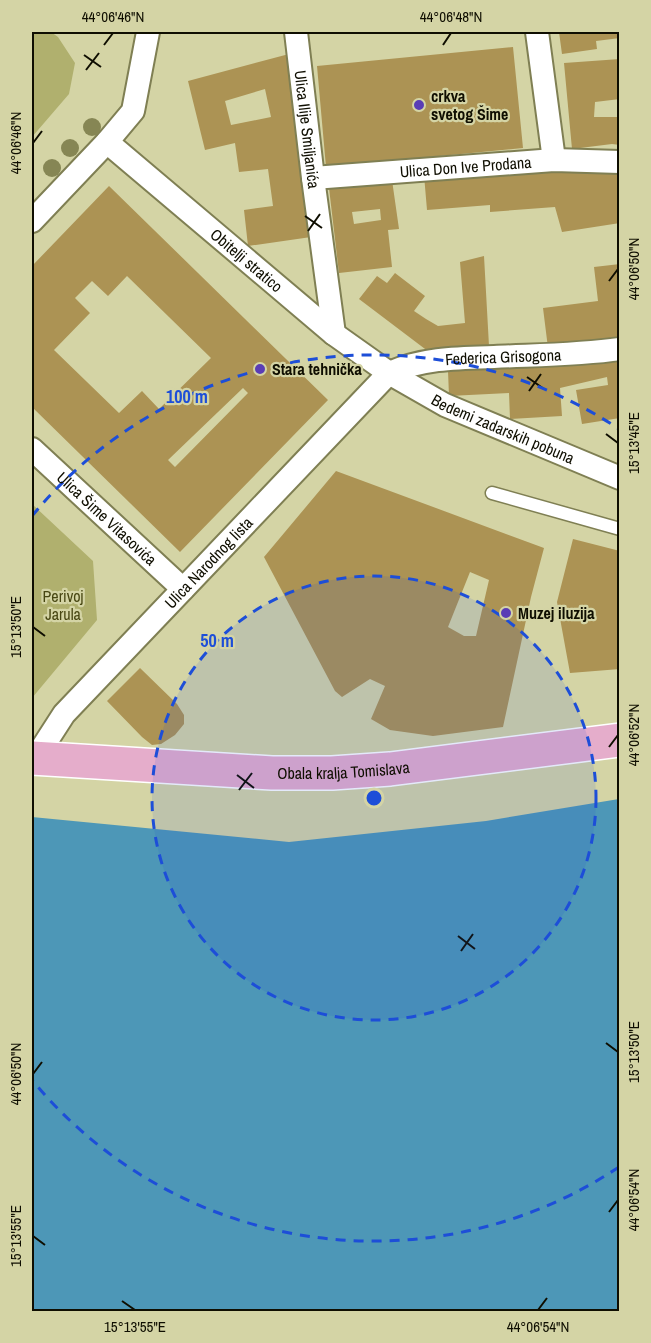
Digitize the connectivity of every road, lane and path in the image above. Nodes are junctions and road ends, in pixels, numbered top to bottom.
1 (148, 32) edge
2 (296, 32) edge
3 (537, 32) edge
4 (107, 142) junction
5 (554, 160) junction
6 (620, 162) edge
7 (313, 178) junction
8 (32, 220) edge
9 (334, 334) junction
10 (620, 349) edge
11 (389, 373) junction
12 (32, 449) edge
13 (620, 478) edge
14 (492, 494) dead end
15 (620, 529) edge
16 (183, 590) junction
17 (620, 740) edge
18 (35, 759) edge

1 - 4 street
2 - 7 street, Ulica Ilije Smiljanića
3 - 5 street
4 - 8 street
4 - 9 street, Obitelji stratico
5 - 6 street, Ulica Don Ive Prodana
5 - 7 street, Ulica Don Ive Prodana
7 - 9 street, Ulica Ilije Smiljanića
9 - 11 street, Obitelji stratico
10 - 11 street, Federica Grisogona
11 - 13 street, Bedemi zadarskih pobuna
11 - 16 street, Ulica Narodnog lista
12 - 16 street, Ulica Šime Vitasovića
14 - 15 lane
16 - 18 street, Ulica Narodnog lista
17 - 18 main road, Obala kralja Tomislava

